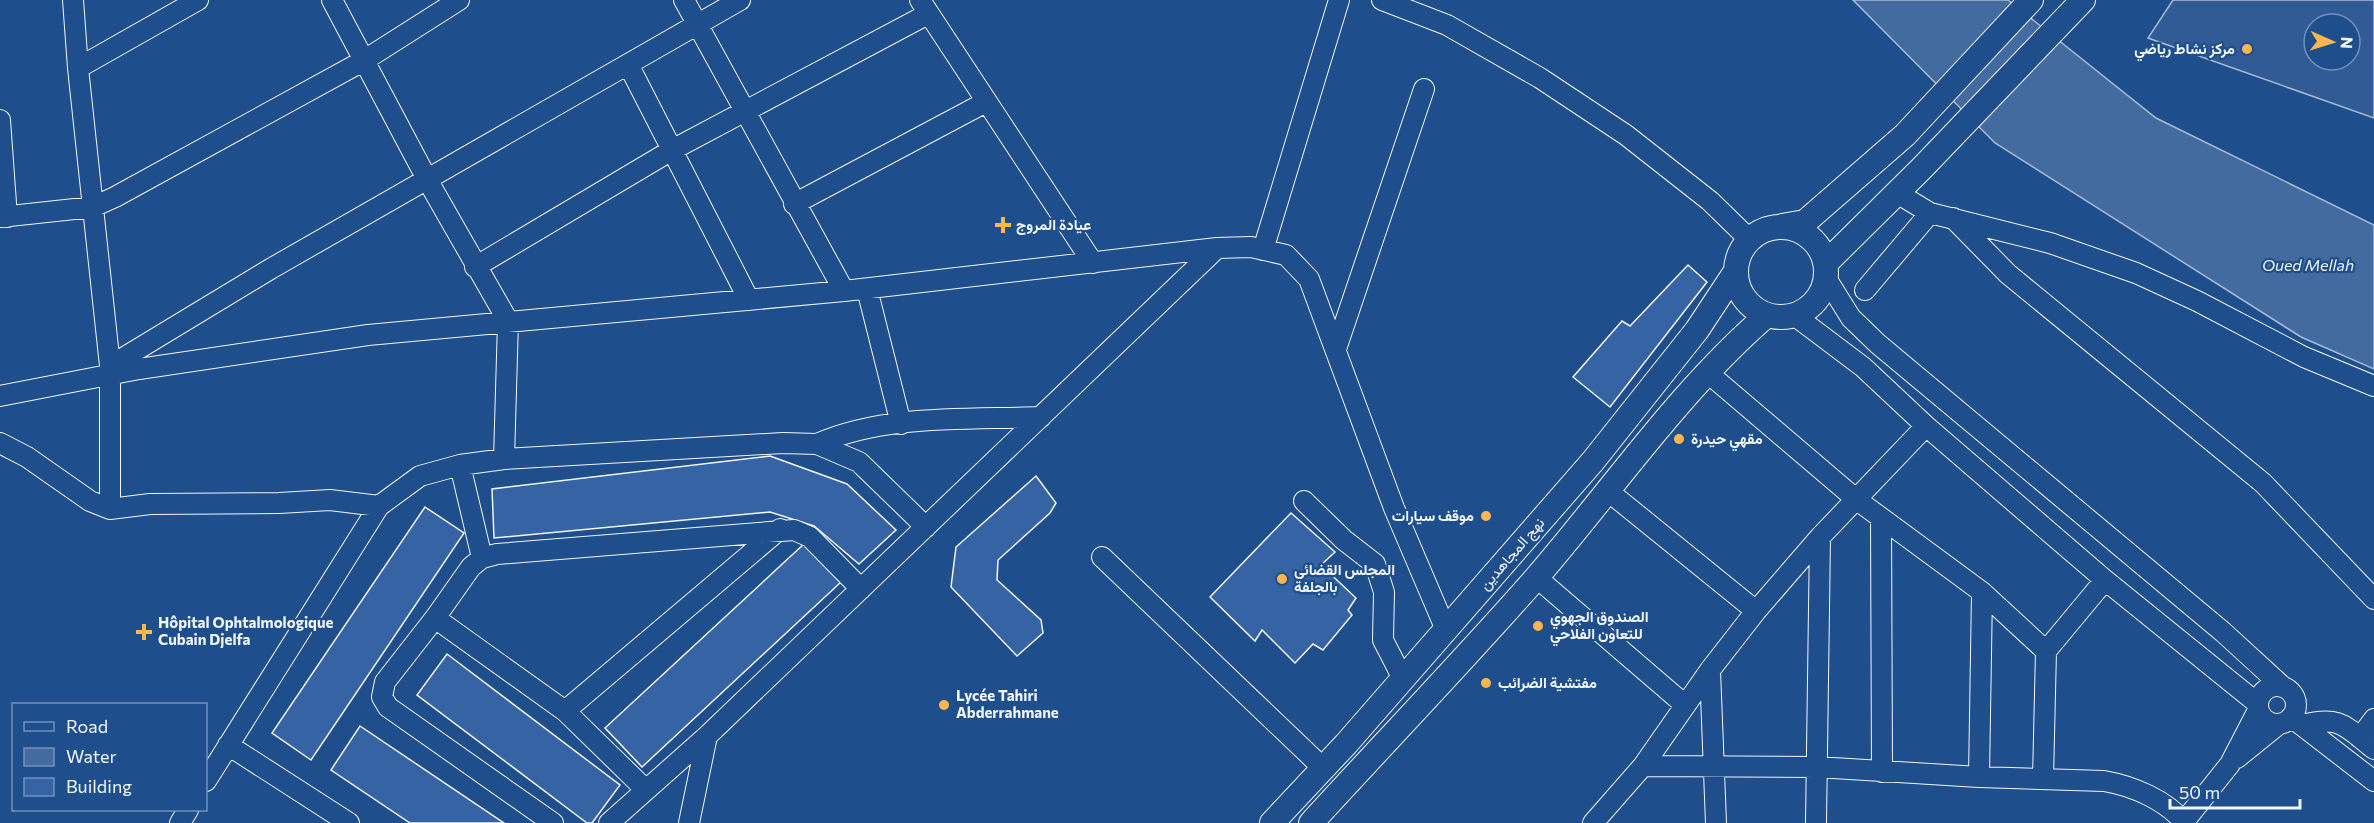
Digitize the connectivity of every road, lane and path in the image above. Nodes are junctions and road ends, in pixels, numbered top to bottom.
1 (73, 0) edge
2 (198, 0) edge
3 (332, 0) edge
4 (459, 0) edge
5 (684, 0) edge
6 (740, 0) edge
7 (1340, 0) edge
8 (1382, 0) edge
9 (2083, 0) edge
10 (2028, 2) edge
11 (924, 7) edge
12 (697, 24) junction
13 (363, 61) junction
14 (628, 64) junction
15 (78, 68) junction
16 (1424, 89) dead end
17 (986, 102) junction
18 (744, 113) junction
19 (0, 120) edge
20 (672, 150) junction
21 (428, 180) junction
22 (1897, 193) junction
23 (794, 204) junction
24 (93, 207) junction
25 (1930, 213) junction
26 (4, 217) edge
27 (1953, 218) junction
28 (1782, 226) junction
29 (1749, 239) junction
30 (1217, 248) junction
31 (1263, 250) junction
32 (1093, 262) junction
33 (475, 267) junction
34 (1826, 270) junction
35 (1736, 271) junction
36 (867, 289) junction
37 (1865, 290) dead end
38 (844, 291) junction
39 (749, 300) junction
40 (1767, 315) junction
41 (1794, 315) junction
42 (508, 321) junction
43 (1336, 349) junction
44 (109, 371) junction
45 (1708, 373) junction
46 (2374, 387) edge
47 (0, 396) edge
48 (1041, 417) junction
49 (901, 424) junction
50 (1926, 426) junction
51 (0, 442) edge
52 (817, 444) junction
53 (504, 459) junction
54 (460, 465) junction
55 (1608, 490) junction
56 (1857, 500) junction
57 (1304, 501) dead end
58 (379, 506) junction
59 (110, 509) junction
60 (1881, 518) junction
61 (926, 527) junction
62 (780, 529) junction
63 (1820, 537) junction
64 (1102, 557) dead end
65 (482, 558) junction
66 (1536, 577) junction
67 (2105, 580) junction
68 (861, 589) junction
69 (1982, 592) junction
70 (2374, 599) edge
71 (1756, 611) junction
72 (435, 618) junction
73 (1446, 630) junction
74 (2046, 651) junction
75 (1710, 670) junction
76 (1402, 677) junction
77 (2282, 686) junction
78 (1685, 705) junction
79 (2258, 706) junction
80 (565, 711) junction
81 (2374, 719) edge
82 (2291, 722) junction
83 (707, 736) junction
84 (2367, 743) edge
85 (228, 744) junction
86 (2230, 764) junction
87 (1643, 765) junction
88 (1715, 767) junction
89 (1817, 767) junction
90 (1323, 768) junction
91 (1882, 772) junction
92 (1979, 777) junction
93 (207, 779) edge
94 (2043, 779) junction
95 (2374, 781) edge
96 (646, 790) junction
97 (2184, 822) edge
98 (349, 823) edge
99 (553, 823) edge
100 (609, 823) edge
101 (689, 823) edge
102 (1272, 823) edge
103 (1311, 823) edge
104 (1593, 823) edge
105 (1716, 823) edge
106 (1816, 823) edge

1 - 15 street
2 - 15 street
3 - 13 street
4 - 13 street
5 - 12 street
6 - 12 street
7 - 31 street
8 - 29 street
9 - 22 main road
10 - 28 main road
11 - 17 street
11 - 18 street
12 - 14 street
12 - 18 street
13 - 21 street
13 - 24 street
14 - 20 street
14 - 21 street
15 - 24 street
16 - 43 street
17 - 23 street
17 - 32 street
18 - 20 street
18 - 23 street
19 - 26 street
20 - 33 street
20 - 39 street
21 - 33 street
21 - 44 street
22 - 25 street
22 - 34 main road
23 - 38 street
24 - 26 street
24 - 44 street
25 - 27 street
25 - 37 street
27 - 46 street
27 - 70 street
28 - 29 main road
28 - 34 main road
29 - 35 main road
30 - 31 street
30 - 32 street
30 - 48 street
31 - 43 street
32 - 36 street
33 - 42 street
34 - 41 main road
34 - 77 street
35 - 40 main road
35 - 73 main road, نهج المجاهدين
36 - 38 street
36 - 49 street
38 - 39 street
39 - 42 street
40 - 41 main road
40 - 45 main road
41 - 50 street
42 - 44 street
42 - 53 street
43 - 73 street
44 - 47 street
44 - 59 street
45 - 55 main road
45 - 56 street
48 - 49 street
48 - 61 street
49 - 52 street
50 - 56 street
50 - 67 street
51 - 59 street
52 - 53 street
52 - 61 street
53 - 54 street
54 - 58 street
54 - 65 street
55 - 66 main road
55 - 71 street
56 - 60 street
56 - 63 street
57 - 76 street
58 - 59 street
58 - 85 street
60 - 69 street
60 - 91 street
61 - 68 street
62 - 65 street
62 - 68 street
62 - 80 street
63 - 71 street
63 - 89 street
64 - 90 street
65 - 72 street
66 - 78 street
66 - 103 main road
67 - 74 street
67 - 79 street
68 - 83 street
69 - 74 street
69 - 92 street
71 - 75 street
72 - 80 street
72 - 99 street
73 - 76 main road, نهج المجاهدين
74 - 94 street
75 - 78 street
75 - 88 street
76 - 90 main road, نهج المجاهدين
77 - 79 street
77 - 82 street
78 - 87 street
79 - 82 street
79 - 86 street
80 - 96 street
81 - 84 street
82 - 84 street
82 - 86 street
82 - 95 street
83 - 96 street
83 - 101 street
85 - 93 street
85 - 98 street
86 - 97 street
87 - 88 street
87 - 104 street
88 - 89 street
88 - 105 street
89 - 91 street
89 - 106 street
90 - 102 main road, نهج المجاهدين
91 - 92 street
92 - 94 street
94 - 97 street
96 - 100 street

